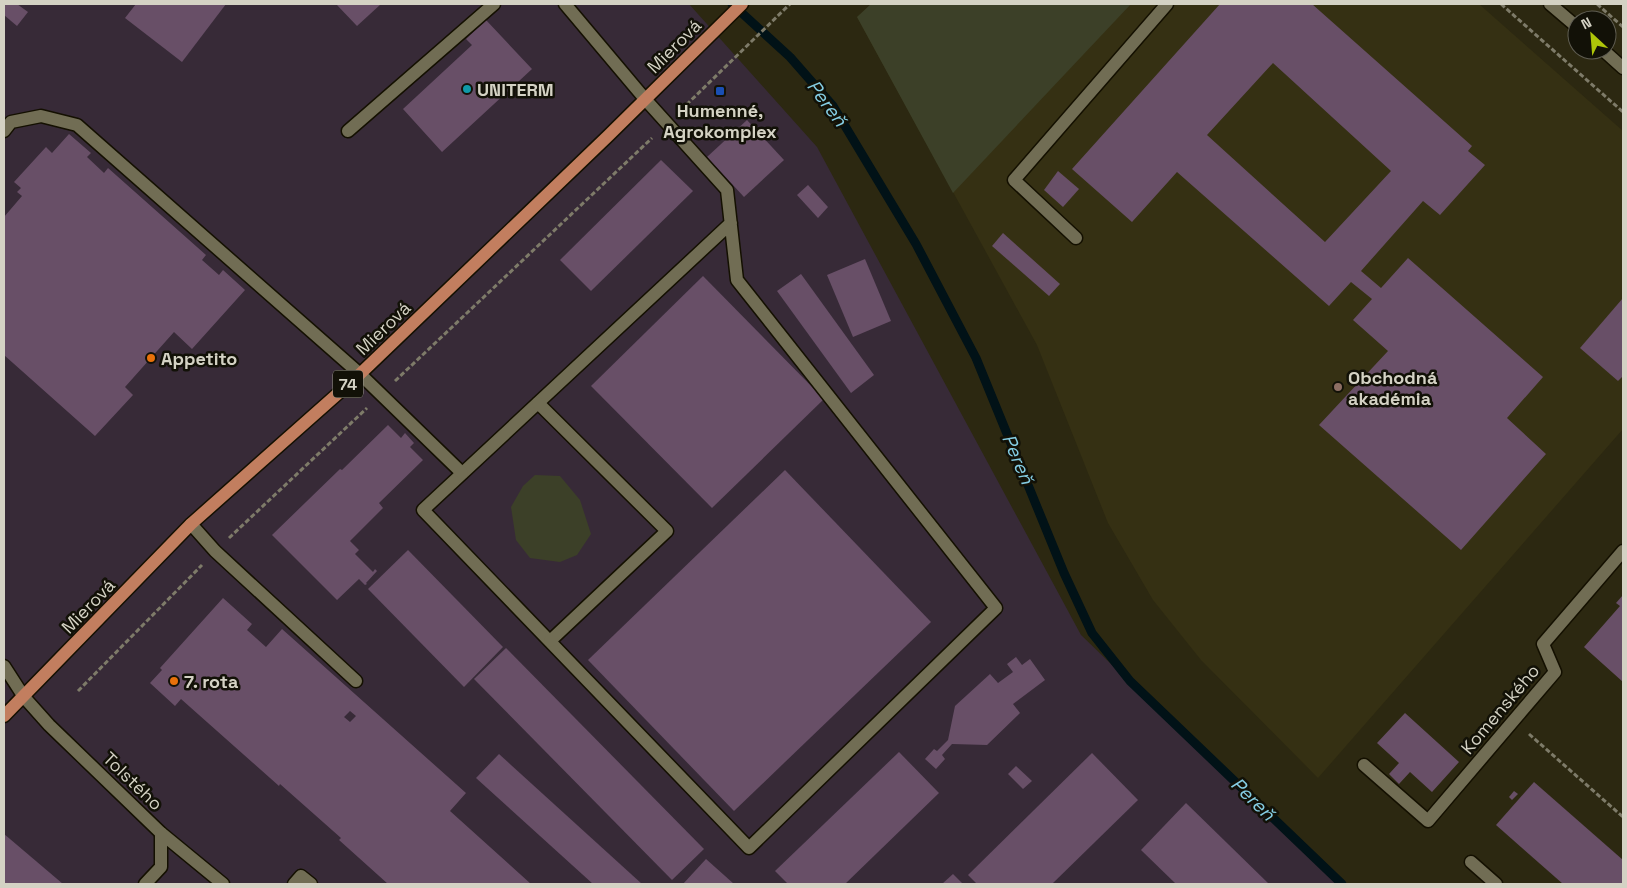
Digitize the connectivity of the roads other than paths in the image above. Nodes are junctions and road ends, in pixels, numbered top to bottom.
1 (494, 4) edge
2 (565, 4) edge
3 (742, 4) edge
4 (1167, 4) edge
5 (1550, 4) edge
6 (1567, 18) edge
7 (645, 99) junction
8 (4, 131) edge
9 (348, 131) dead end
10 (730, 223) junction
11 (1076, 238) dead end
12 (360, 374) junction
13 (538, 403) junction
14 (462, 473) junction
15 (192, 524) junction
16 (1623, 551) edge
17 (550, 641) junction
18 (4, 666) edge
19 (356, 681) dead end
20 (24, 697) junction
21 (4, 716) edge
22 (1364, 765) dead end
23 (161, 833) junction
24 (1472, 862) dead end
25 (145, 884) edge
26 (223, 884) edge
27 (294, 884) edge
28 (311, 884) edge
29 (1496, 884) edge

1 - 9 street
2 - 7 street
3 - 7 main road, Mierová / 74
4 - 11 street
5 - 6 street
7 - 10 street
7 - 12 main road, Mierová / 74
8 - 12 street
10 - 13 street
10 - 17 street
12 - 14 street
12 - 15 main road, Mierová / 74
13 - 14 street
13 - 17 street
14 - 17 street
15 - 19 street
15 - 20 main road, Mierová / 74
16 - 22 street, Komenského
18 - 20 street, Tolstého
20 - 21 main road, Mierová / 74
20 - 23 street, Tolstého
23 - 25 street
23 - 26 street, Tolstého
24 - 29 street
27 - 28 street

